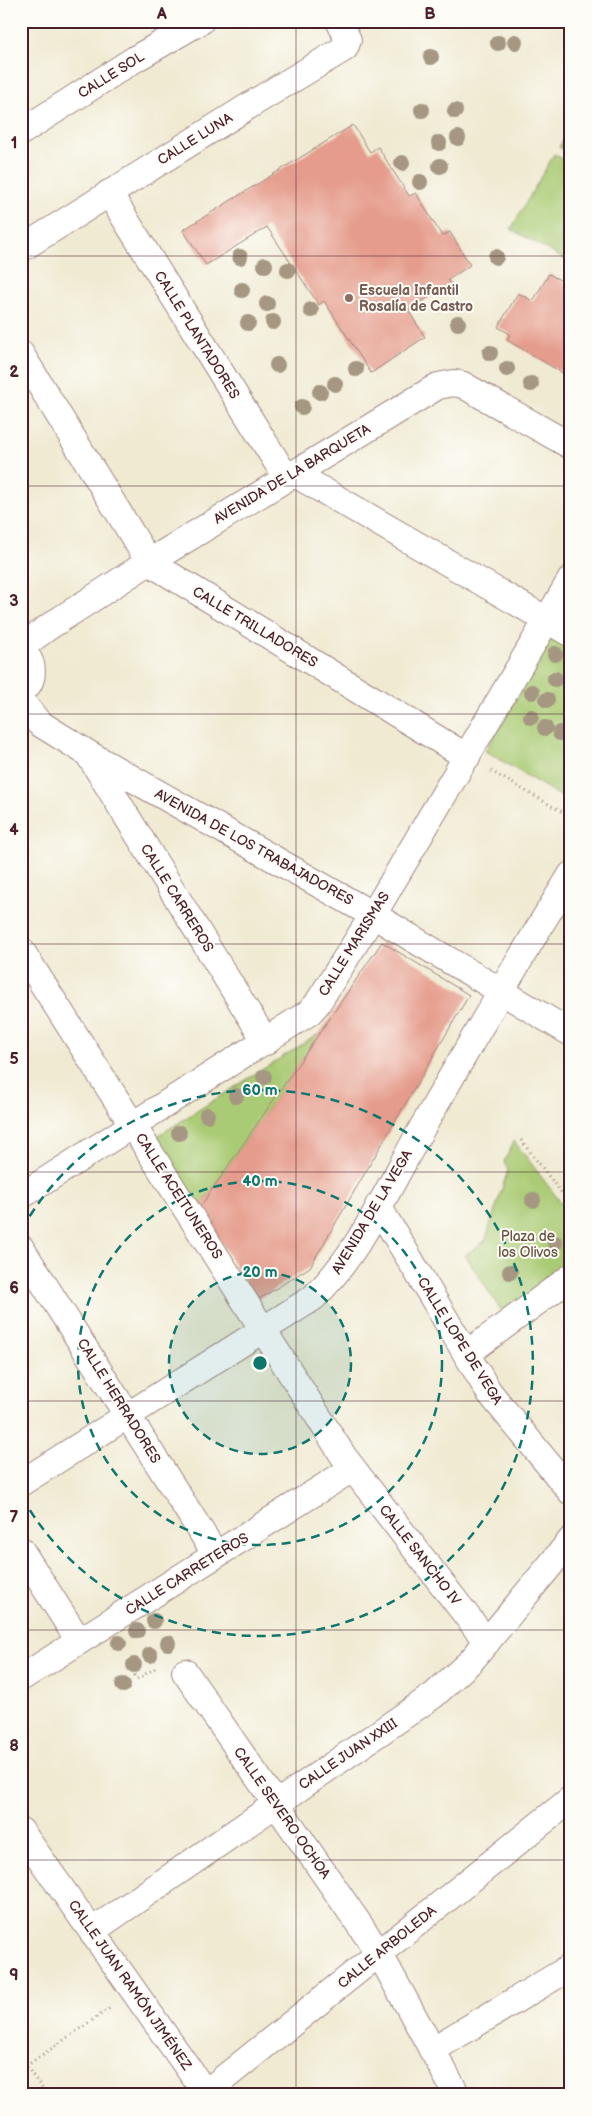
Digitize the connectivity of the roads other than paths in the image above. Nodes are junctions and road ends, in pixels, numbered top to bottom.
1 (201, 21) edge
2 (339, 21) edge
3 (21, 132) edge
4 (109, 194) junction
5 (21, 249) edge
6 (21, 354) edge
7 (571, 446) edge
8 (290, 475) junction
9 (149, 562) junction
10 (571, 578) edge
11 (546, 620) junction
12 (571, 634) edge
13 (21, 647) edge
14 (21, 651) edge
15 (21, 692) edge
16 (21, 701) edge
17 (89, 754) junction
18 (467, 757) junction
19 (571, 875) edge
20 (373, 915) junction
21 (21, 950) edge
22 (500, 991) junction
23 (571, 1033) edge
24 (266, 1042) junction
25 (134, 1126) junction
26 (21, 1196) edge
27 (378, 1206) junction
28 (21, 1248) edge
29 (571, 1277) edge
30 (264, 1330) junction
31 (466, 1354) junction
32 (128, 1416) junction
33 (352, 1469) junction
34 (21, 1483) edge
35 (571, 1492) edge
36 (571, 1540) edge
37 (21, 1550) edge
38 (216, 1555) junction
39 (79, 1641) junction
40 (487, 1642) junction
41 (185, 1672) dead end
42 (21, 1678) edge
43 (571, 1799) edge
44 (275, 1804) junction
45 (21, 1831) edge
46 (92, 1931) junction
47 (379, 1952) junction
48 (571, 1967) edge
49 (432, 2050) junction
50 (205, 2094) edge
51 (457, 2095) edge

1 - 3 street, CALLE SOL
2 - 4 street, CALLE LUNA
4 - 5 street, CALLE LUNA
4 - 8 street, CALLE PLANTADORES
6 - 9 street, CALLE TRILLADORES
7 - 8 street, AVENIDA DE LA BARQUETA
8 - 9 street, AVENIDA DE LA BARQUETA
8 - 11 street, CALLE PLANTADORES
9 - 13 street, AVENIDA DE LA BARQUETA
9 - 18 street, CALLE TRILLADORES
10 - 11 street, CALLE MARISMAS
11 - 12 street, CALLE PLANTADORES
11 - 18 street, CALLE MARISMAS
14 - 15 street
16 - 17 street, AVENIDA DE LOS TRABAJADORES
17 - 20 street, AVENIDA DE LOS TRABAJADORES
17 - 24 street, CALLE CARREROS
18 - 20 street, CALLE MARISMAS
19 - 22 street, AVENIDA DE LA VEGA
20 - 22 street, AVENIDA DE LOS TRABAJADORES
20 - 24 street, CALLE MARISMAS
21 - 25 street, CALLE ACEITUNEROS
22 - 23 street, AVENIDA DE LOS TRABAJADORES
22 - 27 street, AVENIDA DE LA VEGA
24 - 25 street, CALLE MARISMAS
25 - 26 street, CALLE MARISMAS
25 - 30 street, CALLE ACEITUNEROS
27 - 30 street, AVENIDA DE LA VEGA
27 - 31 street, CALLE LOPE DE VEGA
28 - 32 street, CALLE HERRADORES
29 - 31 street
30 - 32 street, AVENIDA DE LA VEGA
30 - 33 street, CALLE ACEITUNEROS
31 - 35 street, CALLE LOPE DE VEGA
32 - 34 street, AVENIDA DE LA VEGA
32 - 38 street, CALLE HERRADORES
33 - 38 street, CALLE CARRETEROS
33 - 40 street, CALLE SANCHO IV
36 - 40 street, CALLE JUAN XXIII
37 - 39 street
38 - 39 street, CALLE CARRETEROS
39 - 42 street, CALLE CARRETEROS
40 - 44 street, CALLE JUAN XXIII
41 - 44 street, CALLE SEVERO OCHOA
43 - 47 street, CALLE ARBOLEDA
44 - 46 street, CALLE JUAN XXIII
44 - 47 street, CALLE SEVERO OCHOA
45 - 46 street, CALLE JUAN RAMÓN JIMÉNEZ
46 - 50 street, CALLE JUAN RAMÓN JIMÉNEZ
47 - 49 street, CALLE SEVERO OCHOA
47 - 50 street, CALLE ARBOLEDA
48 - 49 street
49 - 51 street, CALLE SEVERO OCHOA

